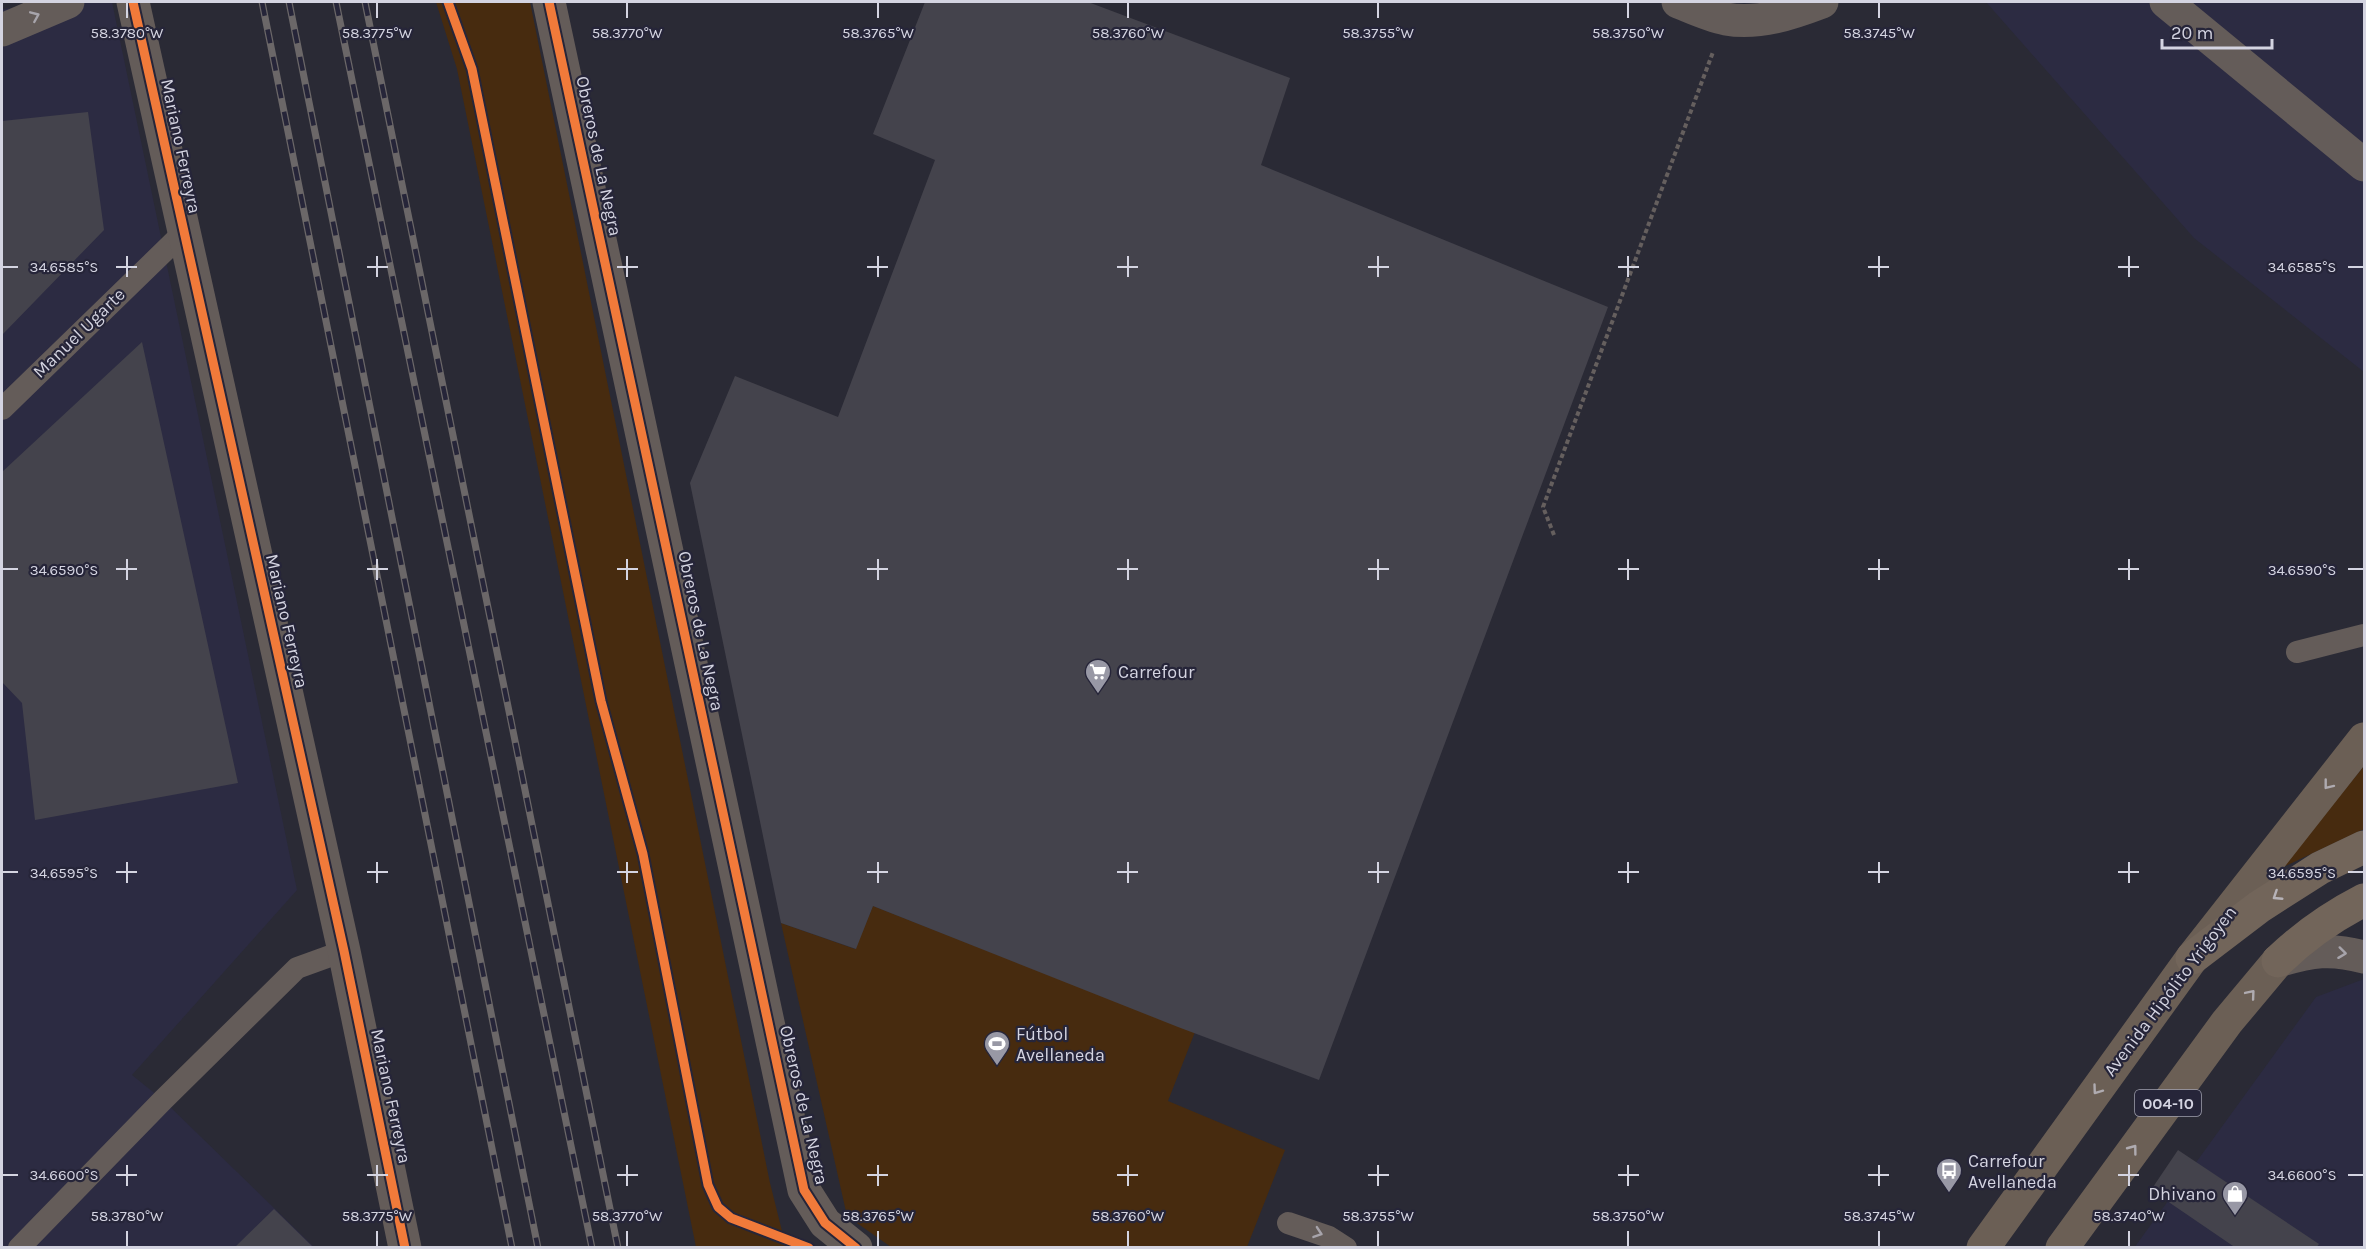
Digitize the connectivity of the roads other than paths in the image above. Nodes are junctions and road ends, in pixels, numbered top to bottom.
1 (68, 2) edge
2 (133, 2) edge
3 (549, 2) edge
4 (1678, 2) edge
5 (1822, 2) edge
6 (2166, 2) edge
7 (2, 30) edge
8 (2364, 165) edge
9 (183, 233) junction
10 (2, 409) edge
11 (2364, 635) edge
12 (2297, 652) dead end
13 (2364, 739) edge
14 (2364, 847) edge
15 (2364, 900) edge
16 (344, 951) junction
17 (2364, 957) edge
18 (2192, 958) junction
19 (2278, 961) junction
20 (1288, 1223) dead end
21 (19, 1248) edge
22 (405, 1248) edge
23 (856, 1248) edge
24 (1346, 1248) edge
25 (1983, 1248) edge
26 (2062, 1248) edge

7 -> 1 street
2 - 9 street, Mariano Ferreyra
3 - 23 street, Obreros de La Negra
4 - 5 street
6 - 8 street
9 - 10 lane, Manuel Ugarte
9 - 16 street, Mariano Ferreyra
11 - 12 lane
13 -> 18 main road, Avenida Hipólito Yrigoyen
14 -> 18 highway
15 - 19 highway
16 - 21 lane
16 - 22 street, Mariano Ferreyra
19 -> 17 street
18 -> 25 main road, Avenida Hipólito Yrigoyen
26 -> 19 main road, 004-10
20 -> 24 lane

